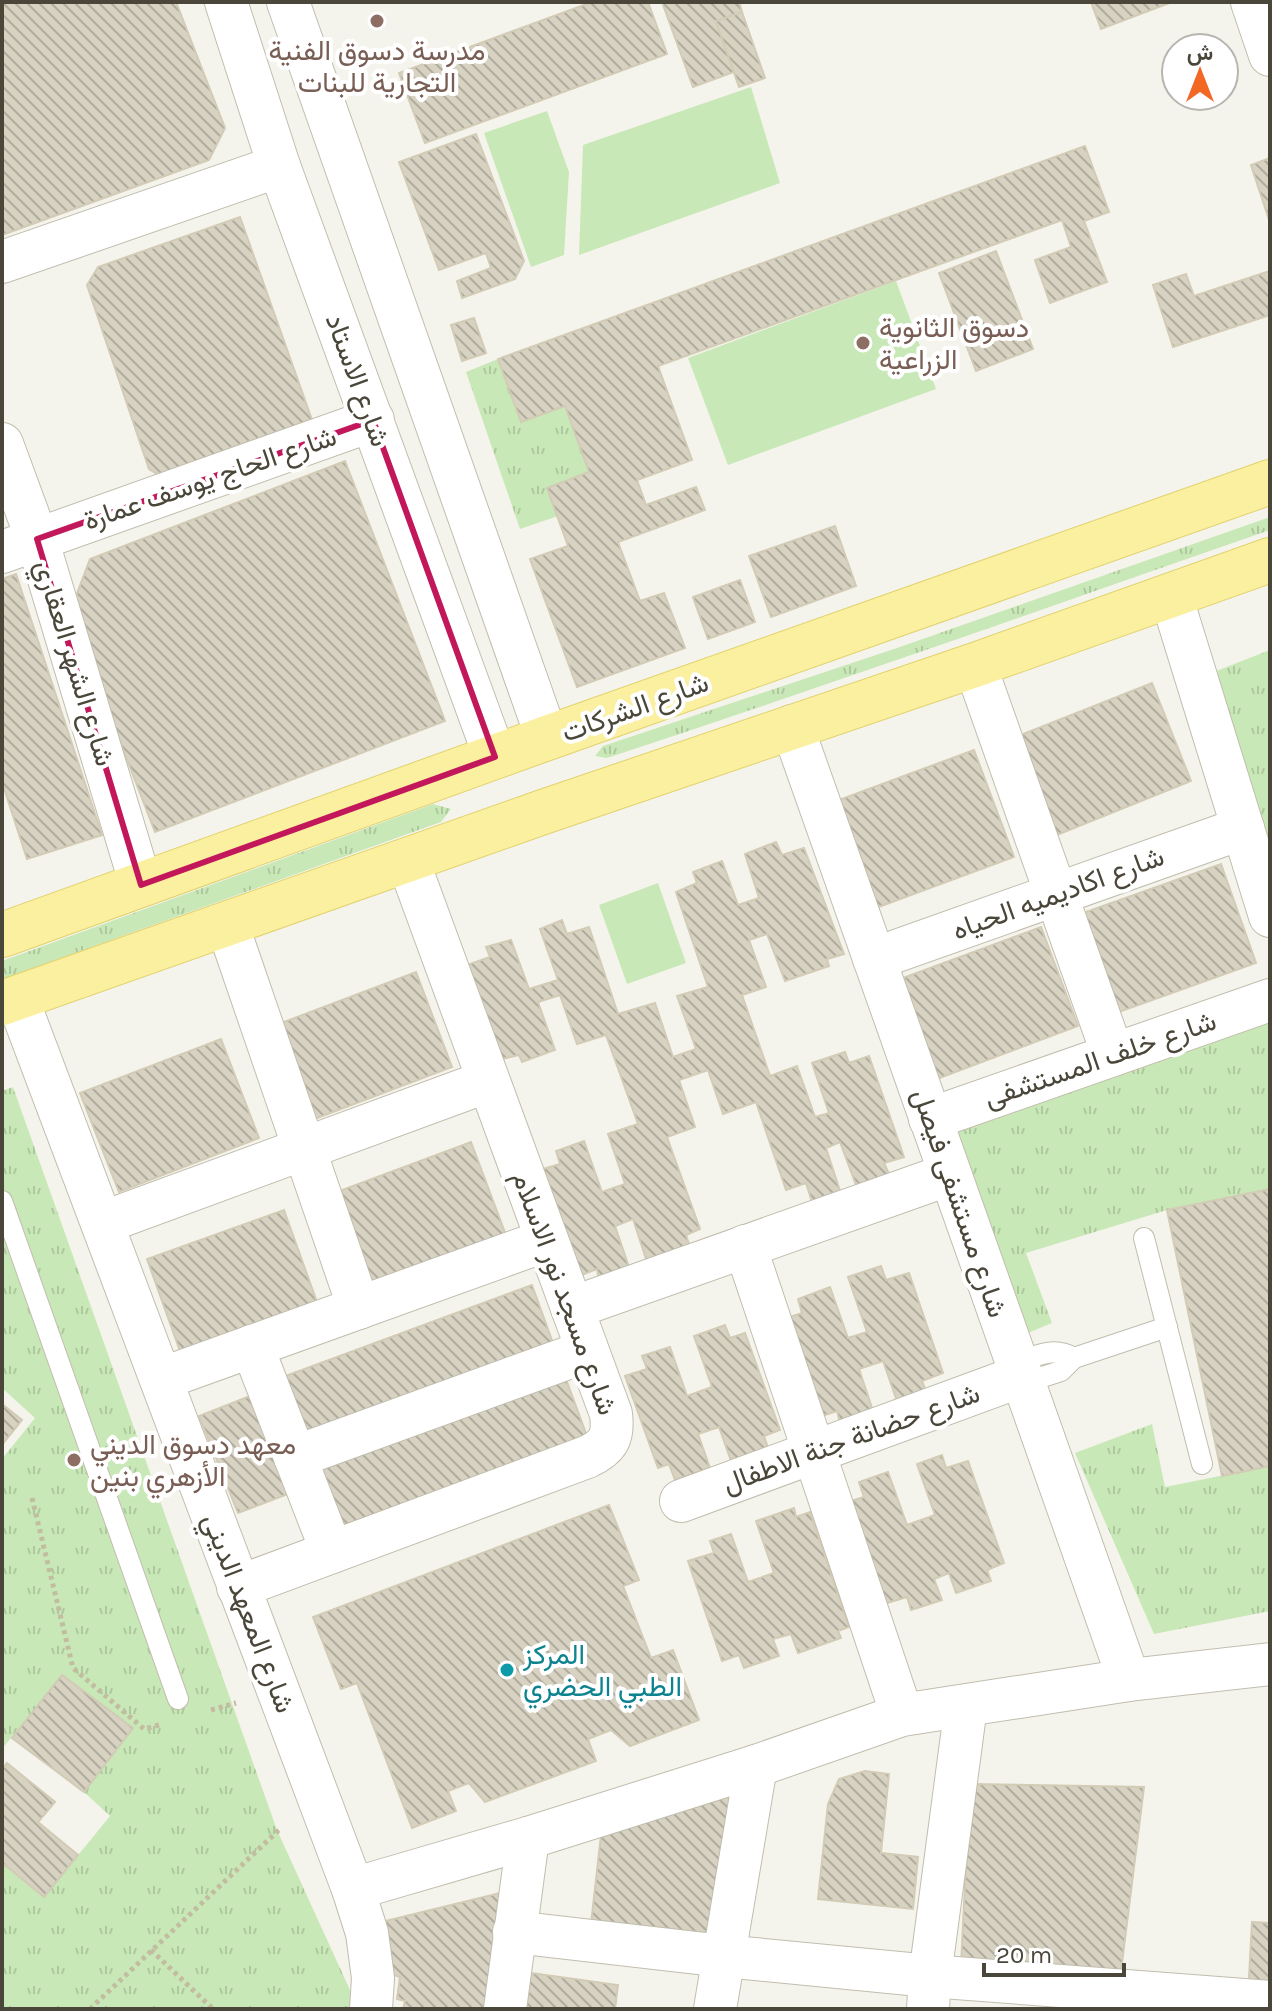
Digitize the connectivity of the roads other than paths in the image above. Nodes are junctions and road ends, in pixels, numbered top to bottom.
1 (226, 2) edge
2 (288, 2) edge
3 (1252, 2) edge
4 (1270, 55) edge
5 (279, 166) junction
6 (2, 262) edge
7 (373, 420) junction
8 (2, 444) edge
9 (1270, 482) edge
10 (20, 546) edge
11 (1270, 560) edge
12 (1171, 596) junction
13 (975, 665) junction
14 (792, 726) junction
15 (547, 738) junction
16 (495, 757) junction
17 (1243, 828) junction
18 (408, 861) junction
19 (141, 885) junction
20 (1056, 894) junction
21 (1270, 916) edge
22 (227, 924) junction
23 (2, 935) edge
24 (874, 959) junction
25 (10, 1000) edge
26 (1270, 1000) edge
27 (1113, 1055) junction
28 (488, 1081) junction
29 (930, 1119) junction
30 (304, 1148) junction
31 (950, 1174) junction
32 (2, 1201) edge
33 (102, 1223) junction
34 (1144, 1238) dead end
35 (547, 1240) junction
36 (745, 1246) junction
37 (359, 1308) junction
38 (572, 1308) junction
39 (1167, 1327) junction
40 (252, 1346) junction
41 (587, 1351) junction
42 (1020, 1374) junction
43 (161, 1379) junction
44 (814, 1451) junction
45 (295, 1457) junction
46 (1202, 1464) dead end
47 (681, 1501) dead end
48 (332, 1552) junction
49 (238, 1587) junction
50 (1270, 1664) edge
51 (1129, 1680) junction
52 (178, 1699) dead end
53 (966, 1706) junction
54 (902, 1715) junction
55 (756, 1766) junction
56 (528, 1838) junction
57 (353, 1889) junction
58 (514, 1932) junction
59 (723, 1956) junction
60 (929, 1992) edge
61 (1270, 2002) edge
62 (371, 2009) edge
63 (505, 2009) edge
64 (715, 2009) edge

1 - 5 street, شارع الاستاد
2 - 15 street, شارع الاستاد
3 - 4 street
5 - 6 street
5 - 7 street, شارع الاستاد
7 - 10 street, شارع الحاج يوسف عمارة
7 - 16 street, شارع الاستاد
8 - 10 street, شارع الشهر العقاري
9 - 15 main road, شارع الشركات
10 - 19 street, شارع الشهر العقاري
11 - 12 main road
12 - 13 main road
12 - 17 street
13 - 14 main road
13 - 20 street
14 - 18 main road
14 - 24 street, شارع مستشفى فيصل
15 - 16 main road, شارع الشركات
16 - 19 main road, شارع الشركات
17 - 20 street, شارع اكاديميه الحياه
17 - 21 street
18 - 22 main road
18 - 28 street, شارع مسجد نور الاسلام
19 - 23 main road, شارع الشركات
20 - 24 street, شارع اكاديميه الحياه
20 - 27 street
22 - 25 main road
22 - 30 street
24 - 29 street, شارع مستشفى فيصل
25 - 33 street, شارع المعهد الديني
26 - 27 street, شارع خلف المستشفى
27 - 29 street, شارع خلف المستشفى
28 - 30 street
28 - 35 street, شارع مسجد نور الاسلام
29 - 31 street, شارع مستشفى فيصل
30 - 33 street
30 - 37 street
31 - 36 street
31 - 42 street, شارع مستشفى فيصل
32 - 52 lane
33 - 43 street, شارع المعهد الديني
34 - 39 lane
35 - 37 street
35 - 38 street, شارع مسجد نور الاسلام
36 - 38 street
36 - 44 street
37 - 40 street
38 - 41 street, شارع مسجد نور الاسلام
39 - 42 lane
39 - 46 lane
40 - 43 street
40 - 45 street
41 - 45 street
41 - 48 street, شارع مسجد نور الاسلام
42 - 44 street, شارع حضانة جنة الاطفال
42 - 51 street, شارع مستشفى فيصل
43 - 49 street, شارع المعهد الديني
44 - 47 street, شارع حضانة جنة الاطفال
44 - 54 street
45 - 48 street
48 - 49 street, شارع مسجد نور الاسلام
49 - 57 street, شارع المعهد الديني
50 - 51 street
51 - 53 street
53 - 54 street
53 - 60 street
54 - 55 street
55 - 56 street
55 - 59 street
56 - 57 street
56 - 58 street
57 - 62 street, شارع المعهد الديني
58 - 59 street
58 - 63 street
59 - 60 street
59 - 64 street
60 - 61 street

